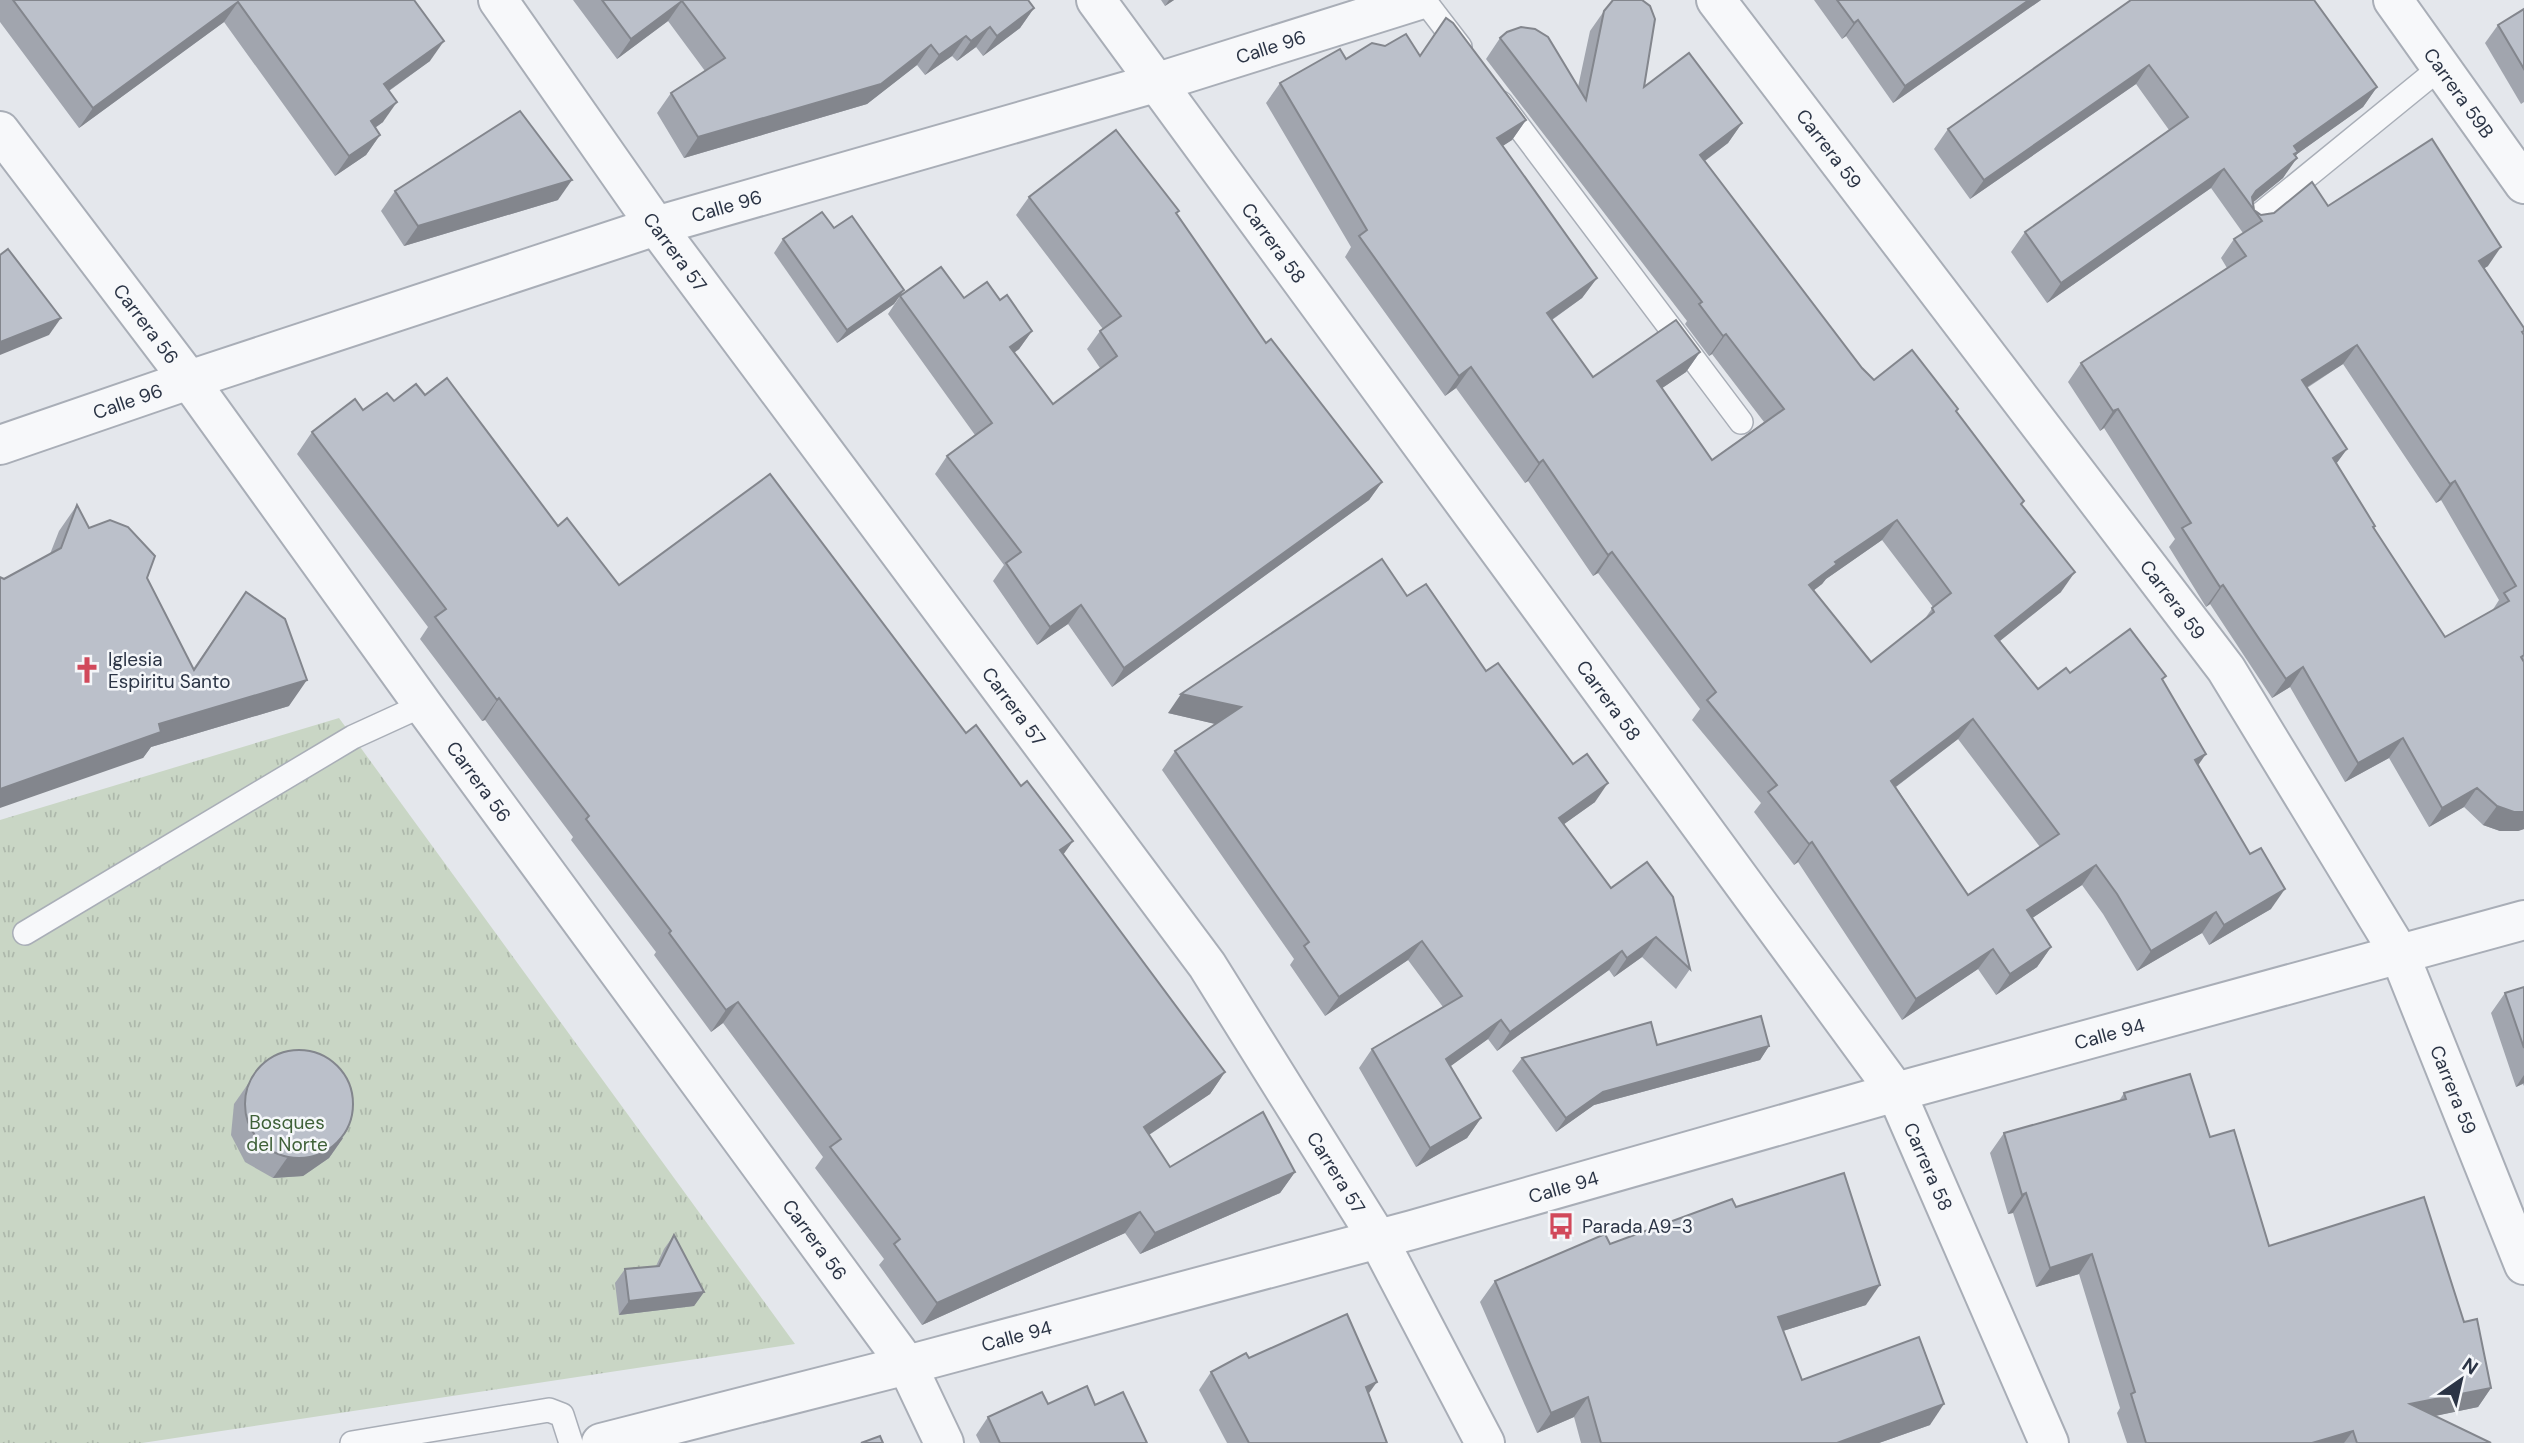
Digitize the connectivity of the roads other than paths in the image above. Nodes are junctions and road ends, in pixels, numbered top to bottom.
1 (498, 0) edge
2 (1096, 0) edge
3 (1419, 0) edge
4 (1424, 0) edge
5 (1716, 0) edge
6 (2393, 0) edge
7 (1471, 62) edge
8 (2441, 67) junction
9 (1156, 83) junction
10 (1487, 84) edge
11 (0, 131) edge
12 (2524, 184) edge
13 (2252, 221) edge
14 (656, 226) junction
15 (189, 380) junction
16 (1741, 422) dead end
17 (0, 445) edge
18 (423, 705) junction
19 (2524, 920) edge
20 (25, 933) dead end
21 (2399, 953) junction
22 (1896, 1092) junction
23 (1378, 1239) junction
24 (2524, 1265) edge
25 (907, 1365) junction
26 (352, 1443) edge
27 (571, 1443) edge
28 (601, 1443) edge
29 (944, 1443) edge
30 (1485, 1443) edge
31 (2049, 1443) edge

1 - 14 street, Carrera 57
2 - 9 street, Carrera 58
3 - 9 street, Calle 96
4 - 7 lane
5 - 21 street, Carrera 59
6 - 8 street, Carrera 59B
8 - 12 street, Carrera 59B
8 - 13 lane
9 - 14 street, Calle 96
9 - 22 street, Carrera 58
10 - 16 lane
11 - 15 street, Carrera 56
14 - 15 street, Calle 96
14 - 23 street, Carrera 57
15 - 17 street, Calle 96
15 - 18 street, Carrera 56
18 - 20 lane
18 - 25 street, Carrera 56
19 - 21 street, Calle 94
21 - 22 street, Calle 94
21 - 24 street, Carrera 59
22 - 23 street, Calle 94
22 - 31 street, Carrera 58
23 - 25 street, Calle 94
23 - 30 street, Carrera 57
25 - 28 street, Calle 94
25 - 29 street, Carrera 56
26 - 27 lane

